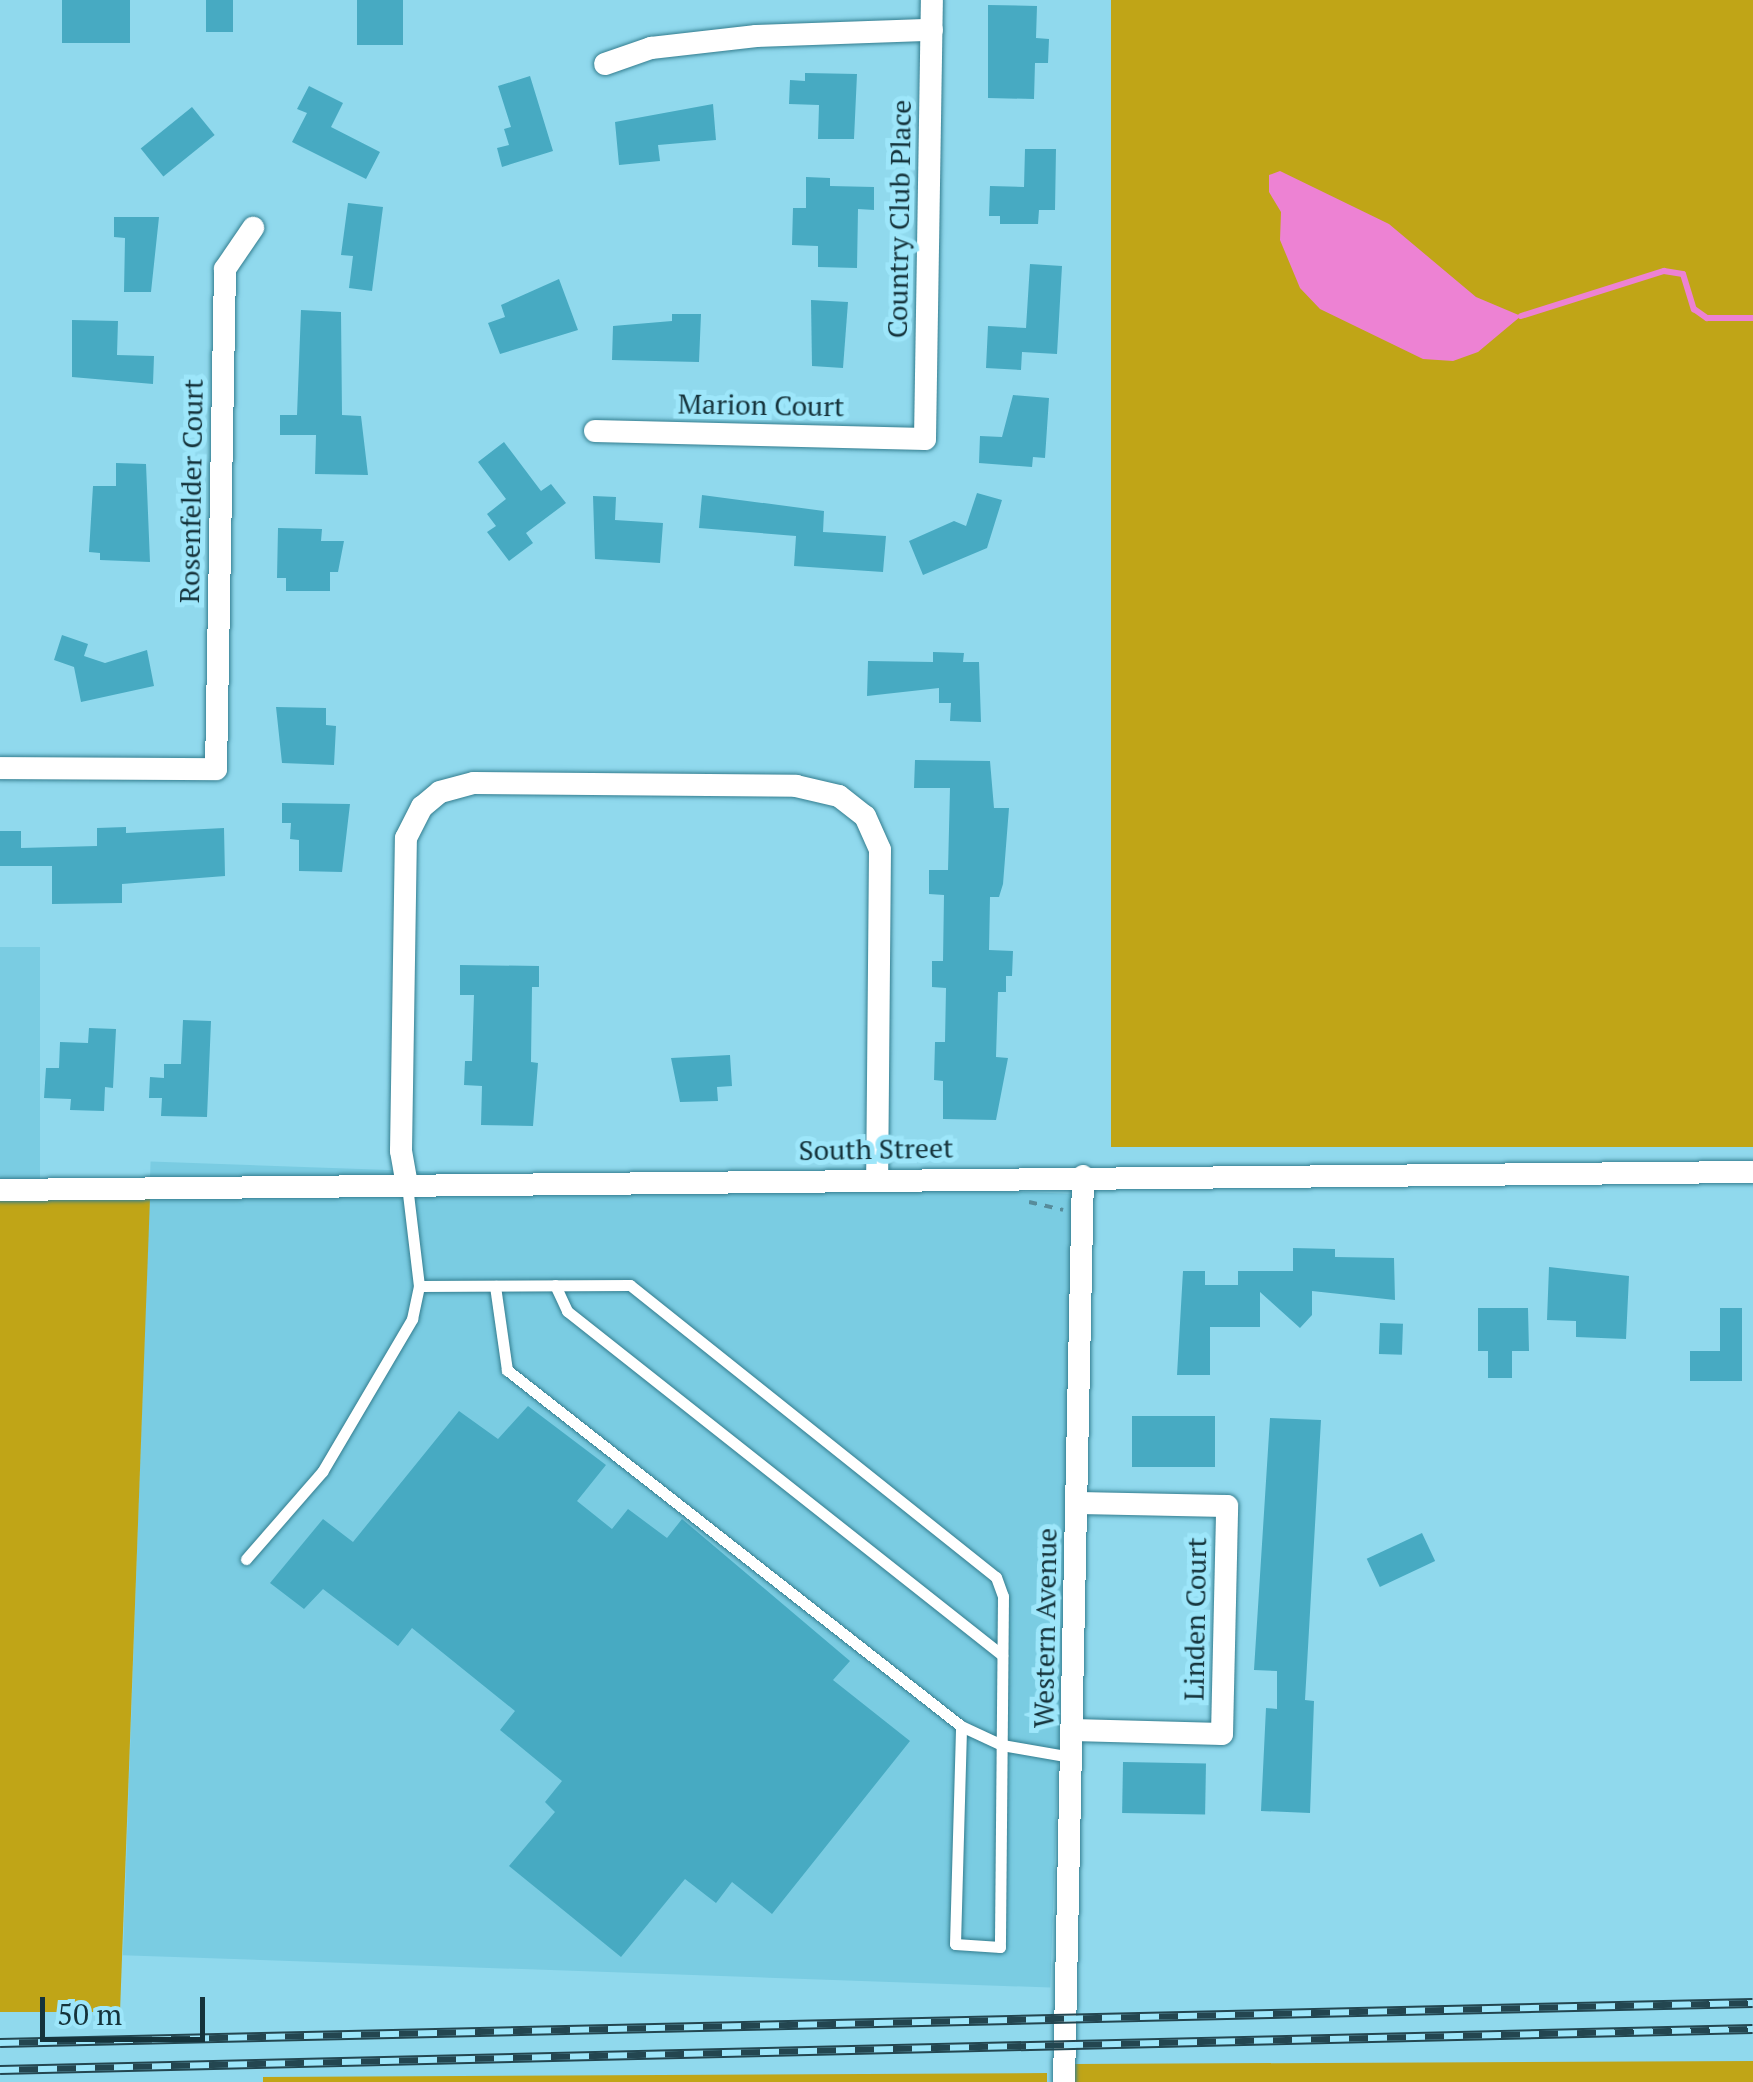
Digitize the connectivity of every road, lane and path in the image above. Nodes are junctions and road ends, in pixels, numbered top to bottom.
1 (932, 0) edge
2 (932, 30) junction
3 (605, 64) dead end
4 (253, 228) dead end
5 (595, 430) dead end
6 (925, 439) joint
7 (0, 768) edge
8 (1753, 1172) edge
9 (1083, 1176) junction
10 (878, 1179) junction
11 (407, 1185) junction
12 (0, 1190) edge
13 (419, 1286) junction
14 (495, 1286) junction
15 (555, 1286) junction
16 (1078, 1503) junction
17 (246, 1560) dead end
18 (1002, 1655) junction
19 (961, 1726) junction
20 (1073, 1730) junction
21 (1002, 1745) junction
22 (1072, 1757) junction
23 (1064, 2082) edge

1 - 2 street, Country Club Place
2 - 3 street
2 - 6 street, Country Club Place
4 - 7 street, Rosenfelder Court
5 - 6 street, Marion Court
8 - 9 street, South Street
9 - 10 street, South Street
9 - 16 street, Western Avenue
10 - 11 street, South Street
10 - 11 street
11 - 12 street, South Street
11 - 13 lane
13 - 14 lane
13 - 17 lane
14 - 15 lane
14 - 19 lane
15 - 18 lane
15 - 18 lane
16 - 20 street, Western Avenue
16 - 20 street, Linden Court
18 - 21 lane
19 - 21 lane
19 - 21 lane
20 - 22 street, Western Avenue
21 - 22 lane
22 - 23 street, Western Avenue

